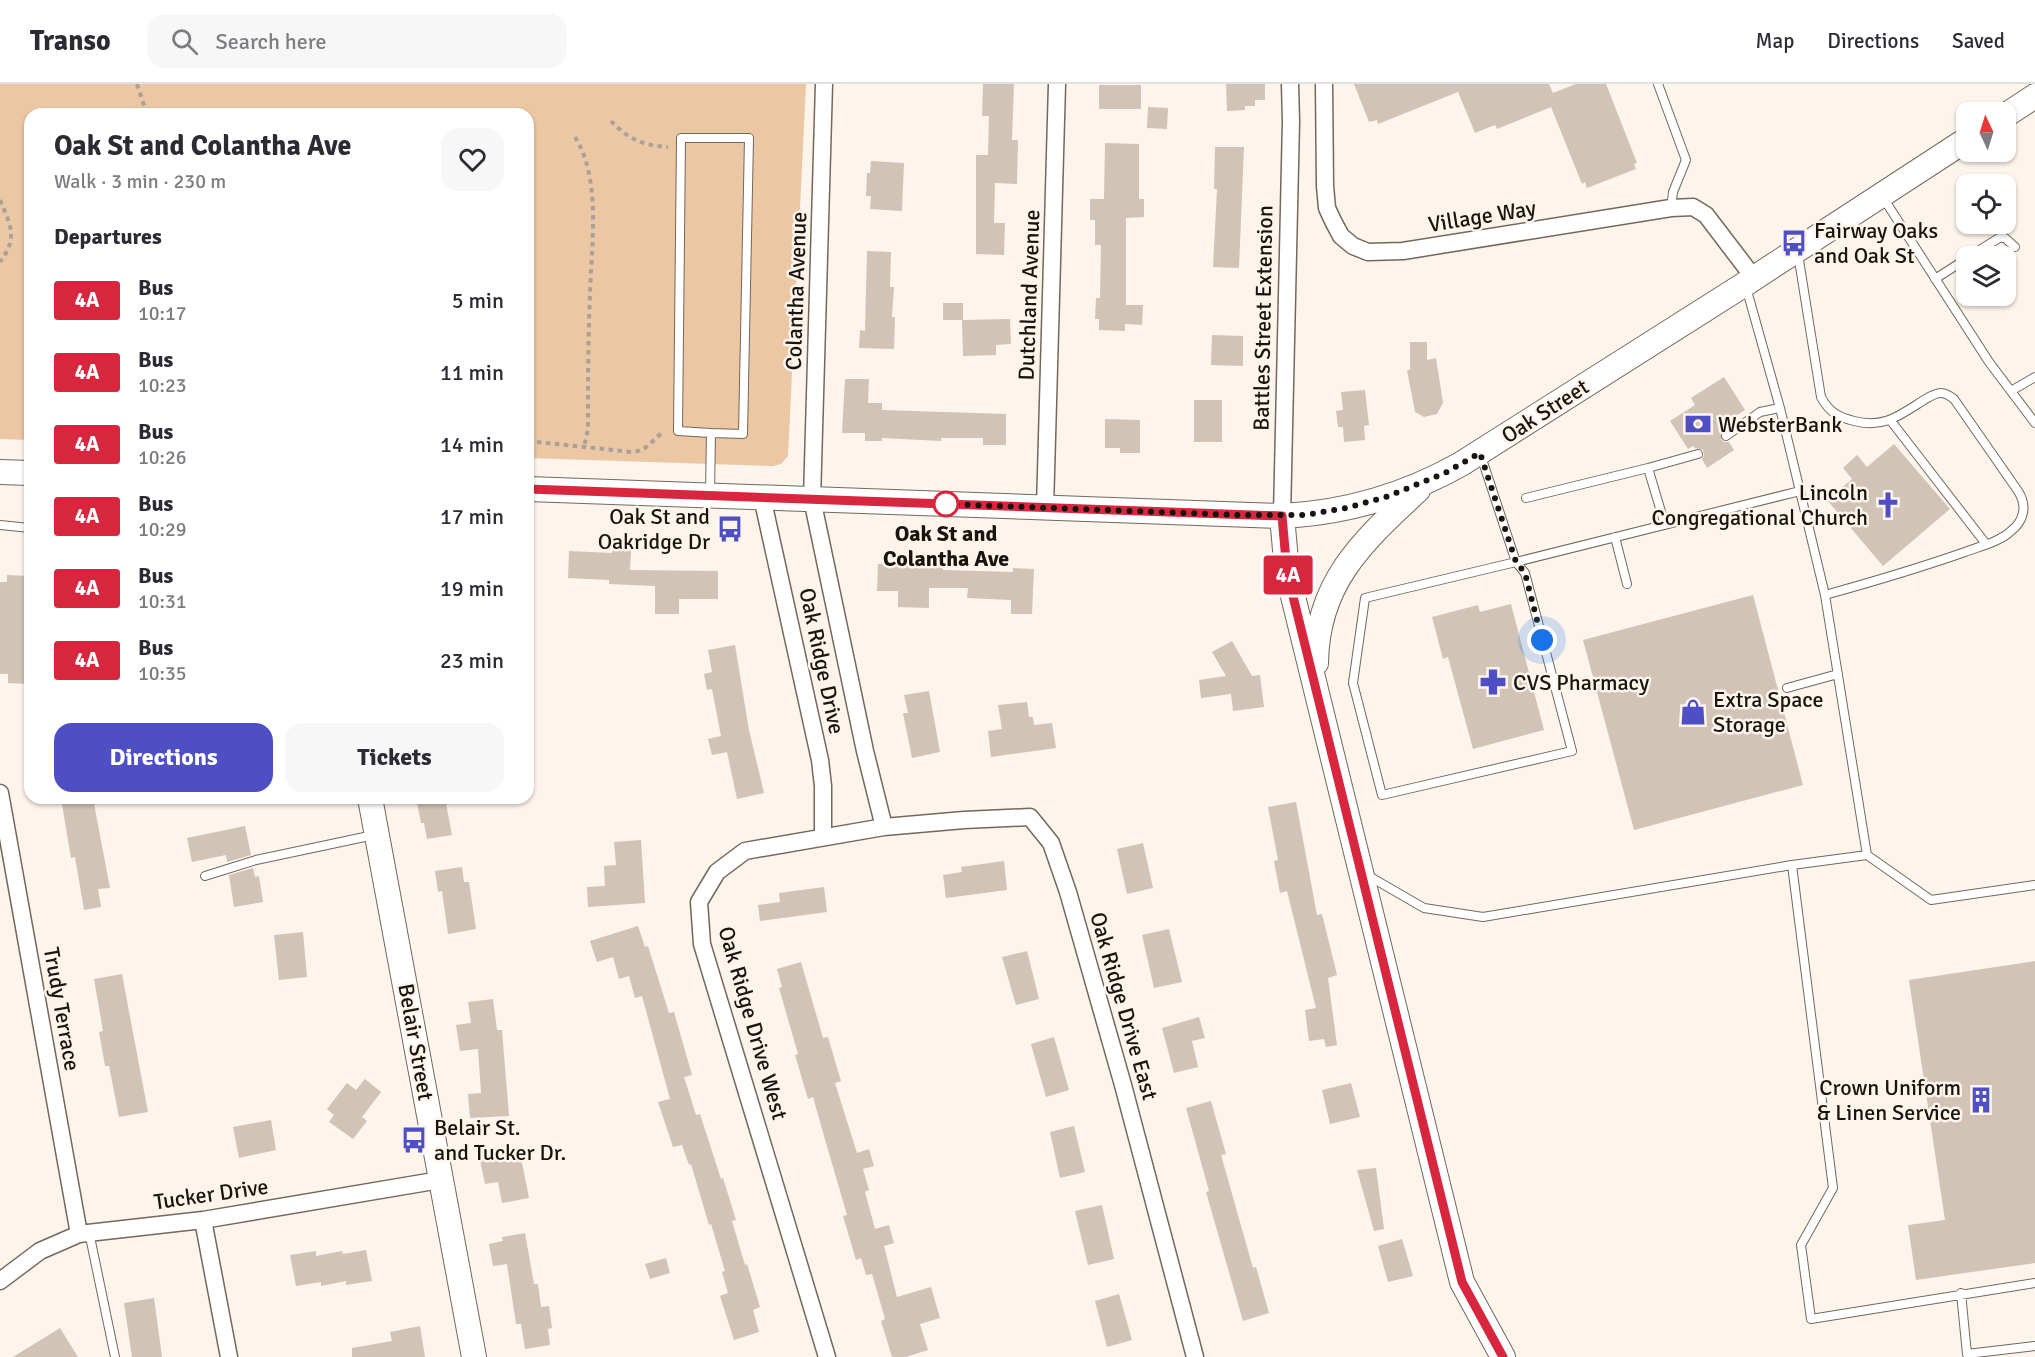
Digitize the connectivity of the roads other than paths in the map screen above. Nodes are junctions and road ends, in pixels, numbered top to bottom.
1 (824, 84) edge
2 (1057, 84) edge
3 (1290, 84) edge
4 (1324, 84) edge
5 (1658, 84) edge
6 (2035, 96) edge
7 (2016, 108) edge
8 (1956, 147) edge
9 (1882, 196) junction
10 (1671, 208) junction
11 (1986, 246) edge
12 (2014, 246) edge
13 (1797, 250) junction
14 (1956, 265) edge
15 (1935, 279) junction
16 (1750, 281) junction
17 (2035, 377) edge
18 (2011, 391) junction
19 (1780, 408) junction
20 (1891, 421) junction
21 (2035, 423) edge
22 (711, 433) junction
23 (1726, 436) dead end
24 (1480, 453) junction
25 (1698, 454) dead end
26 (1648, 468) junction
27 (0, 472) edge
28 (24, 473) edge
29 (1427, 482) junction
30 (534, 489) edge
31 (1800, 491) junction
32 (710, 495) junction
33 (762, 497) junction
34 (1526, 498) dead end
35 (812, 499) junction
36 (1045, 508) junction
37 (1282, 516) junction
38 (0, 525) edge
39 (1665, 525) junction
40 (24, 527) edge
41 (1615, 537) junction
42 (1986, 544) junction
43 (1516, 562) junction
44 (1627, 584) dead end
45 (1825, 596) junction
46 (1838, 674) junction
47 (1316, 687) junction
48 (1787, 688) dead end
49 (0, 793) edge
50 (371, 804) edge
51 (884, 827) junction
52 (377, 834) junction
53 (823, 837) junction
54 (1867, 855) junction
55 (1792, 865) junction
56 (1361, 872) junction
57 (205, 876) dead end
58 (2035, 885) edge
59 (440, 1180) junction
60 (203, 1220) junction
61 (84, 1233) junction
62 (0, 1281) edge
63 (2035, 1283) edge
64 (1961, 1293) junction
65 (2035, 1346) edge
66 (821, 1353) edge
67 (115, 1357) edge
68 (229, 1357) edge
69 (474, 1357) edge
70 (1195, 1357) edge
71 (1503, 1357) edge

1 - 35 street, Colantha Avenue
2 - 36 street, Dutchland Avenue
3 - 37 street, Battles Street Extension
4 - 10 street, Village Way
5 - 10 lane
6 - 7 main road
8 - 9 main road, Oak Street
9 - 13 main road, Oak Street
9 - 15 lane
10 - 16 street, Village Way
11 - 12 lane
13 - 16 main road, Oak Street
13 - 20 lane
14 - 15 lane
15 - 18 lane
16 - 19 lane
16 - 24 main road, Oak Street
17 - 18 lane
18 - 21 lane
19 - 23 lane
19 - 31 lane
20 - 42 lane
20 - 42 lane
22 - 22 lane
22 - 32 lane
24 - 29 main road, Oak Street
24 - 43 lane
25 - 26 lane
26 - 34 lane
26 - 39 lane
27 - 28 main road
29 - 37 main road, Oak Street
29 - 47 main road
30 - 32 main road, Oak Street
31 - 39 lane
31 - 45 lane
32 - 33 main road, Oak Street
33 - 35 main road, Oak Street
33 - 53 street, Oak Ridge Drive
35 - 36 main road, Oak Street
35 - 51 street, Oak Ridge Drive
36 - 37 main road, Oak Street
37 - 47 main road
38 - 40 lane
39 - 41 lane
41 - 43 lane
41 - 44 lane
42 - 45 lane
43 - 43 lane
45 - 46 lane
46 - 48 lane
46 - 54 lane
47 - 56 main road
49 - 61 street, Trudy Terrace
50 - 52 main road, Belair Street
51 - 53 street, Oak Ridge Drive West
51 - 70 street, Oak Ridge Drive East
52 - 57 lane
52 - 59 main road, Belair Street
53 - 66 street, Oak Ridge Drive West
54 - 55 lane
54 - 58 lane
55 - 56 lane
55 - 64 lane
56 - 71 main road
59 - 60 street, Tucker Drive
59 - 69 main road, Belair Street
60 - 61 street, Tucker Drive
60 - 68 street
61 - 62 street, Tucker Drive
61 - 67 lane
63 - 64 lane
64 - 65 lane

